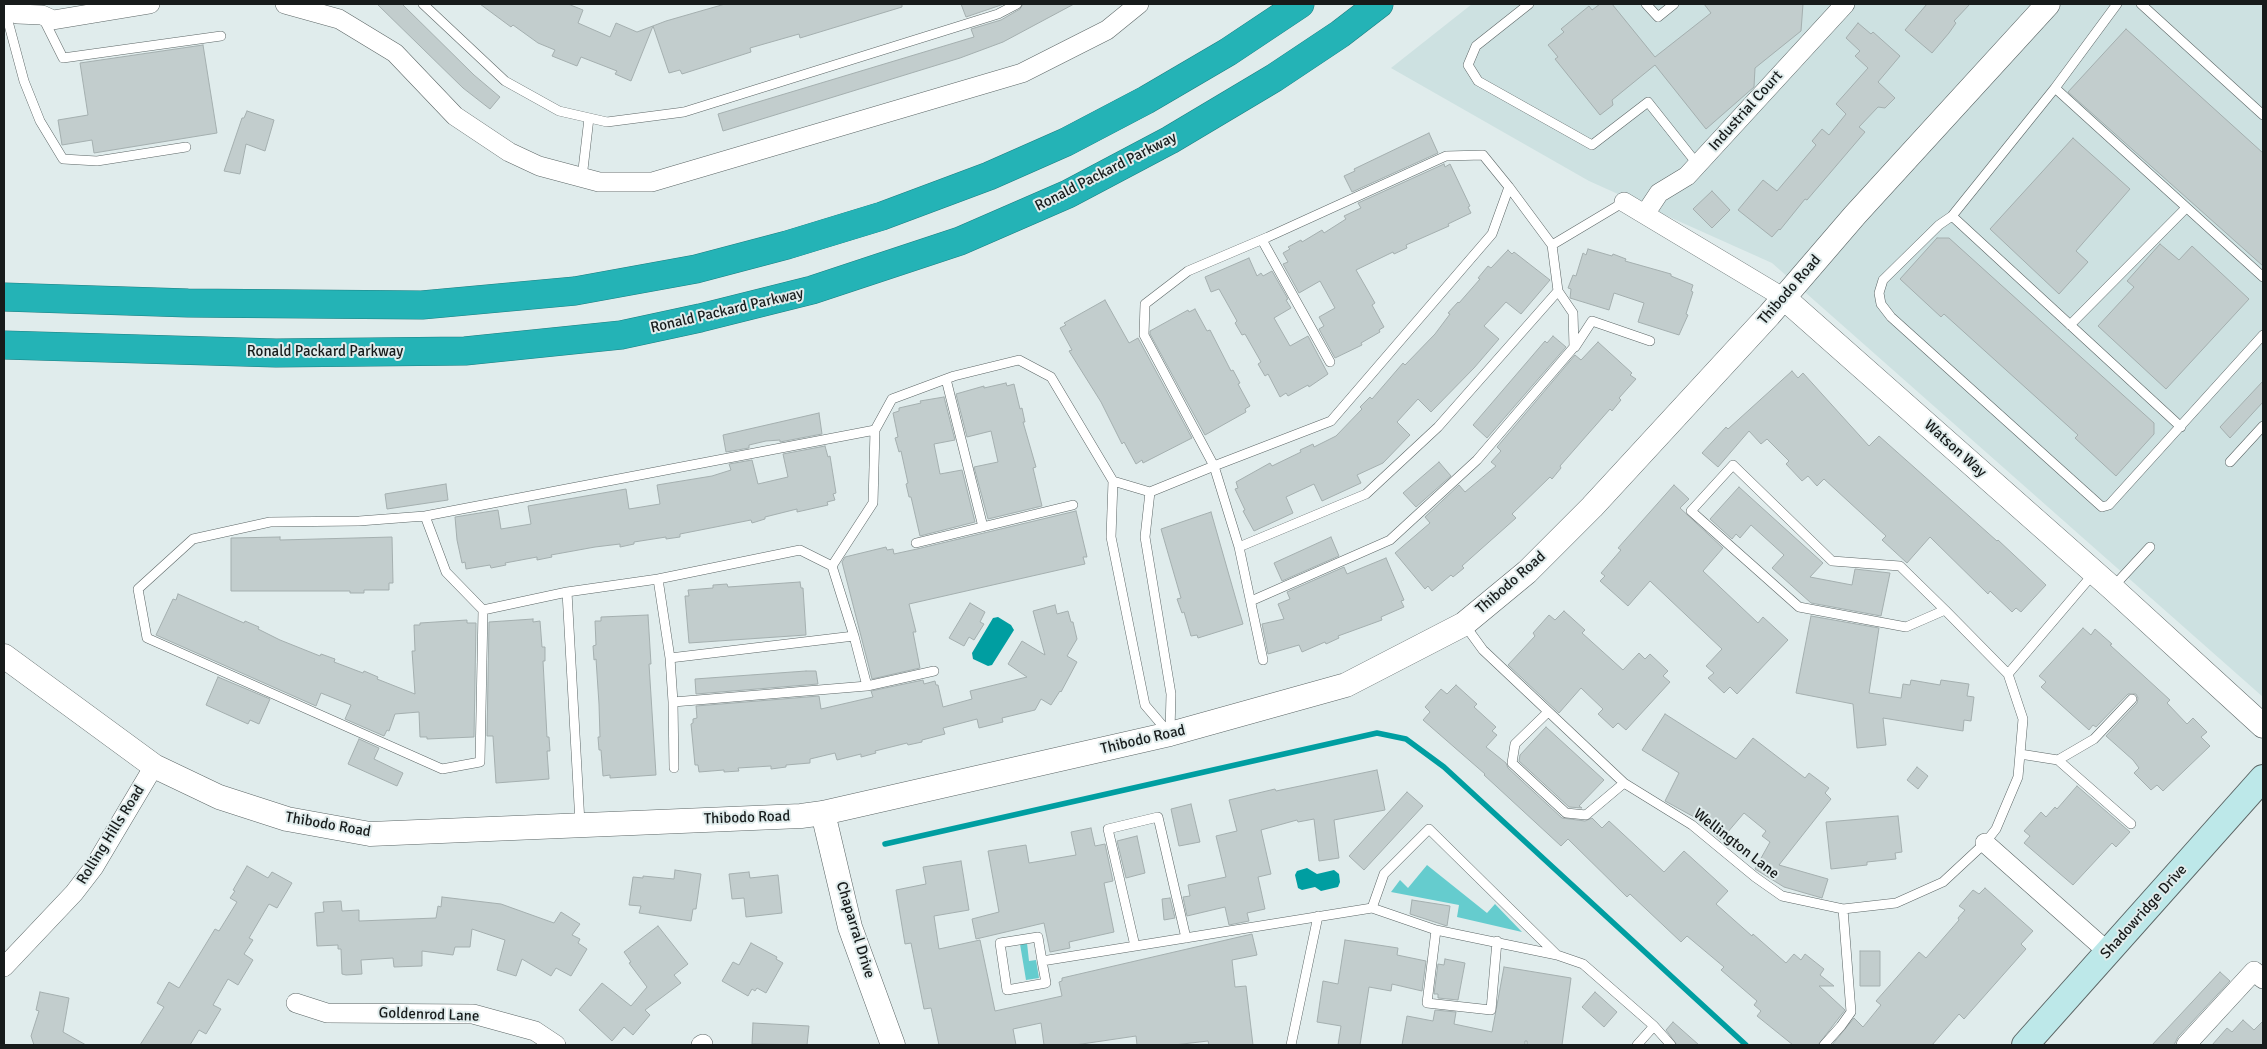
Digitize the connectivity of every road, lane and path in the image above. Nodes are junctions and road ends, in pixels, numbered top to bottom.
1 (150, 4) edge
2 (285, 4) edge
3 (423, 4) edge
4 (1017, 4) edge
5 (1139, 4) edge
6 (1300, 4) edge
7 (1379, 4) edge
8 (1529, 4) edge
9 (1646, 4) edge
10 (1674, 4) edge
11 (2048, 4) edge
12 (2117, 4) edge
13 (2141, 4) edge
14 (1842, 5) edge
15 (4, 10) edge
16 (42, 16) junction
17 (221, 36) dead end
18 (2055, 88) junction
19 (2263, 115) edge
20 (588, 118) junction
21 (186, 147) dead end
22 (1698, 165) junction
23 (582, 178) junction
24 (1509, 187) junction
25 (1624, 202) joint
26 (2186, 208) junction
27 (1645, 214) junction
28 (1952, 216) junction
29 (1262, 240) junction
30 (1552, 245) junction
31 (2263, 277) edge
32 (1558, 291) junction
33 (4, 297) edge
34 (1784, 298) junction
35 (2070, 325) junction
36 (2263, 335) edge
37 (1650, 341) dead end
38 (4, 345) edge
39 (1574, 348) junction
40 (1330, 362) dead end
41 (946, 379) junction
42 (2180, 426) junction
43 (2263, 426) edge
44 (875, 430) junction
45 (2230, 462) dead end
46 (1214, 466) junction
47 (1113, 481) junction
48 (1150, 492) junction
49 (1073, 505) dead end
50 (426, 516) junction
51 (983, 527) junction
52 (916, 543) dead end
53 (1239, 547) junction
54 (2150, 547) dead end
55 (832, 566) junction
56 (2094, 573) junction
57 (658, 579) junction
58 (2112, 588) junction
59 (567, 592) junction
60 (1251, 602) junction
61 (483, 610) junction
62 (1945, 610) junction
63 (1464, 624) junction
64 (854, 636) junction
65 (4, 656) edge
66 (670, 658) junction
67 (1263, 660) dead end
68 (934, 671) dead end
69 (2008, 674) junction
70 (867, 686) junction
71 (2132, 699) dead end
72 (673, 702) junction
73 (1548, 712) junction
74 (2263, 726) edge
75 (1170, 734) junction
76 (2020, 754) junction
77 (2058, 760) junction
78 (154, 766) junction
79 (674, 768) dead end
80 (2263, 778) edge
81 (1624, 783) junction
82 (823, 813) junction
83 (2131, 824) dead end
84 (580, 825) junction
85 (1985, 843) junction
86 (1372, 908) junction
87 (1843, 909) junction
88 (1318, 916) junction
89 (1436, 930) junction
90 (1186, 938) junction
91 (1497, 941) junction
92 (1135, 946) junction
93 (2108, 952) junction
94 (1557, 955) junction
95 (1042, 961) junction
96 (4, 967) edge
97 (2263, 979) edge
98 (296, 1003) dead end
99 (1654, 1026) junction
100 (556, 1045) edge
101 (893, 1045) edge
102 (1291, 1045) edge
103 (1637, 1045) edge
104 (1671, 1045) edge
105 (1824, 1045) edge
106 (2025, 1045) edge
107 (2186, 1045) edge

1 - 16 street
2 - 23 street
3 - 20 lane
4 - 20 lane
5 - 23 street
6 - 33 highway
7 - 38 highway, Ronald Packard Parkway
8 - 22 lane
9 - 10 lane
11 - 34 street, Thibodo Road
12 - 18 lane
13 - 19 lane
14 - 22 street, Industrial Court
15 - 16 street
15 - 21 lane
16 - 17 lane
18 - 26 lane
18 - 28 lane
20 - 23 lane
22 - 27 street, Industrial Court
24 - 29 lane
24 - 30 lane
24 - 46 lane
25 - 27 street, Watson Way
25 - 30 lane
26 - 31 lane
26 - 35 lane
27 - 34 street, Watson Way
28 - 35 lane
28 - 42 lane
29 - 40 lane
29 - 46 lane
30 - 32 lane
32 - 39 lane
32 - 53 lane
34 - 56 street, Watson Way
34 - 63 street, Thibodo Road
35 - 42 lane
36 - 42 lane
37 - 39 lane
39 - 60 lane
41 - 44 lane
41 - 47 lane
41 - 51 lane
43 - 45 lane
44 - 50 lane
44 - 55 lane
46 - 48 lane
46 - 53 lane
47 - 48 lane
47 - 75 lane
48 - 75 lane
49 - 51 lane
50 - 61 lane
50 - 61 lane
51 - 52 lane
53 - 60 lane
54 - 58 lane
55 - 57 lane
55 - 64 lane
56 - 58 street, Watson Way
56 - 69 lane
57 - 59 lane
57 - 66 lane
58 - 74 street, Watson Way
59 - 61 lane
59 - 84 lane
60 - 67 lane
62 - 62 lane, Wellington Lane
62 - 69 lane, Wellington Lane
63 - 73 lane, Wellington Lane
63 - 75 street, Thibodo Road
64 - 66 lane
64 - 70 lane
65 - 78 street, Thibodo Road
66 - 72 lane
68 - 70 lane
69 - 76 lane, Wellington Lane
70 - 72 lane
71 - 77 lane
72 - 79 lane
73 - 81 lane, Wellington Lane
73 - 81 lane
75 - 82 street, Thibodo Road
76 - 77 lane
76 - 85 lane, Wellington Lane
77 - 83 lane
78 - 84 street, Thibodo Road
78 - 96 street, Rolling Hills Road
80 - 93 main road, Shadowridge Drive
81 - 87 lane, Wellington Lane
82 - 84 street, Thibodo Road
82 - 101 street, Chaparral Drive
85 - 87 lane, Wellington Lane
85 - 93 street
86 - 88 lane
86 - 89 lane
86 - 94 lane
87 - 105 lane
88 - 90 lane
88 - 102 lane
89 - 91 lane
89 - 91 lane
90 - 92 lane
90 - 92 lane
91 - 94 lane
92 - 95 lane
93 - 106 main road, Shadowridge Drive
94 - 99 lane
95 - 95 lane
97 - 107 street
98 - 100 street, Goldenrod Lane
99 - 103 lane
99 - 104 lane

